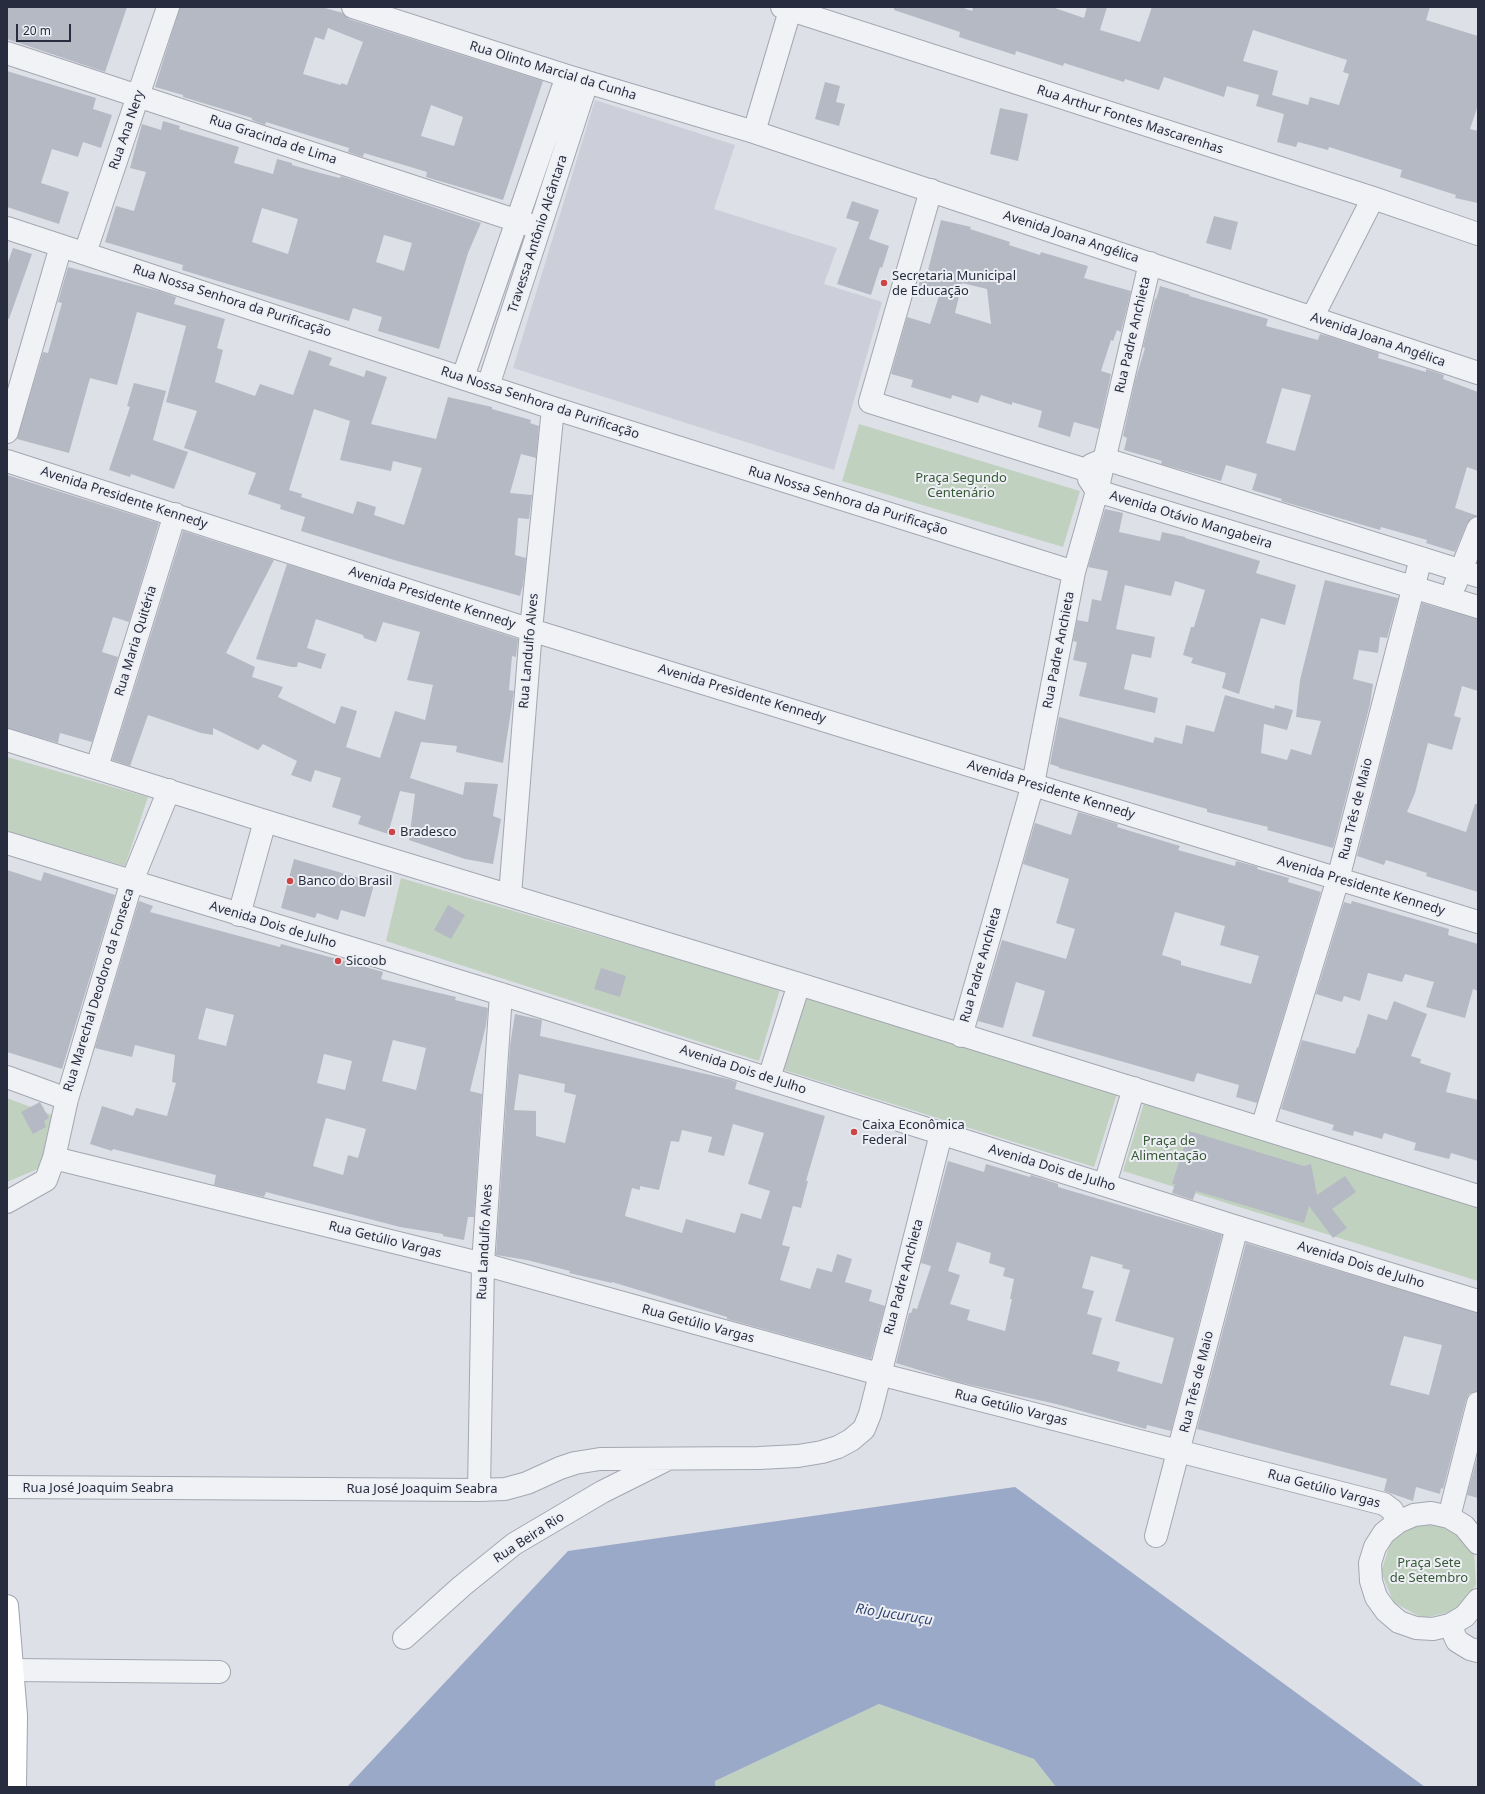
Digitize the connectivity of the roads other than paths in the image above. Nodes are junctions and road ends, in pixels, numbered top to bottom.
1 (168, 7) edge
2 (353, 7) edge
3 (787, 8) edge
4 (7, 53) edge
5 (566, 76) junction
6 (587, 82) junction
7 (139, 96) junction
8 (754, 132) junction
9 (931, 190) junction
10 (1374, 198) junction
11 (516, 220) junction
12 (7, 228) edge
13 (539, 228) junction
14 (1478, 234) edge
15 (61, 246) junction
16 (85, 253) junction
17 (1150, 263) junction
18 (1312, 318) junction
19 (1478, 373) edge
20 (463, 377) junction
21 (488, 386) junction
22 (553, 408) junction
23 (7, 432) edge
24 (1105, 459) junction
25 (7, 461) edge
26 (1083, 469) junction
27 (1097, 491) junction
28 (175, 514) junction
29 (1478, 528) edge
30 (1422, 558) junction
31 (1074, 572) junction
32 (1469, 574) edge
33 (1413, 588) junction
34 (1450, 599) junction
35 (1478, 607) edge
36 (531, 630) junction
37 (7, 740) edge
38 (96, 767) junction
39 (1033, 784) junction
40 (169, 790) junction
41 (265, 821) junction
42 (7, 843) edge
43 (1338, 879) junction
44 (132, 881) junction
45 (510, 895) junction
46 (239, 915) junction
47 (1478, 922) edge
48 (799, 984) junction
49 (501, 994) junction
50 (961, 1036) junction
51 (7, 1077) edge
52 (769, 1078) junction
53 (1134, 1088) junction
54 (67, 1099) junction
55 (1262, 1128) junction
56 (941, 1134) junction
57 (54, 1158) junction
58 (1105, 1184) junction
59 (1478, 1196) edge
60 (7, 1202) edge
61 (1237, 1227) junction
62 (483, 1264) junction
63 (1478, 1301) edge
64 (879, 1374) junction
65 (1478, 1403) edge
66 (1179, 1452) junction
67 (669, 1459) junction
68 (7, 1488) edge
69 (479, 1490) junction
70 (1448, 1517) junction
71 (1398, 1522) junction
72 (1156, 1536) dead end
73 (1478, 1543) edge
74 (1478, 1600) edge
75 (7, 1606) edge
76 (1450, 1625) junction
77 (404, 1638) dead end
78 (1478, 1651) edge
79 (12, 1670) junction
80 (219, 1672) dead end
81 (15, 1787) edge

1 - 7 street, Rua Ana Nery
2 - 5 street, Rua Olinto Marcial da Cunha
3 - 8 street
3 - 10 street, Rua Arthur Fontes Mascarenhas
4 - 7 street, Rua Gracinda de Lima
5 - 6 street, Rua Olinto Marcial da Cunha
5 - 11 street, Travessa Antônio Alcântara
6 - 8 street, Rua Olinto Marcial da Cunha
6 - 13 street, Travessa Antônio Alcântara
7 - 11 street, Rua Gracinda de Lima
7 - 16 street, Rua Ana Nery
8 - 9 street, Avenida Joana Angélica
9 - 17 street, Avenida Joana Angélica
9 - 26 street
10 - 14 street, Rua Arthur Fontes Mascarenhas
10 - 18 street
11 - 13 street, Rua Gracinda de Lima
11 - 20 street, Travessa Antônio Alcântara
12 - 15 street, Rua Nossa Senhora da Purificação
13 - 21 street, Travessa Antônio Alcântara
15 - 16 street, Rua Nossa Senhora da Purificação
15 - 23 street
16 - 20 street, Rua Nossa Senhora da Purificação
17 - 18 street, Avenida Joana Angélica
17 - 24 street, Rua Padre Anchieta
18 - 19 street, Avenida Joana Angélica
20 - 21 street, Rua Nossa Senhora da Purificação
21 - 22 street, Rua Nossa Senhora da Purificação
22 - 31 street, Rua Nossa Senhora da Purificação
22 - 36 street, Rua Landulfo Alves
24 - 26 street
24 - 27 street, Rua Padre Anchieta
24 - 30 street
25 - 28 street, Avenida Presidente Kennedy
26 - 27 street, Avenida Otávio Mangabeira
27 - 31 street, Rua Padre Anchieta
27 - 33 street, Avenida Otávio Mangabeira
28 - 36 street, Avenida Presidente Kennedy
28 - 38 street, Rua Maria Quitéria
29 - 32 street
30 - 32 street
30 - 33 street, Rua Três de Maio
31 - 39 street, Rua Padre Anchieta
32 - 34 street
33 - 34 street, Avenida Otávio Mangabeira
33 - 43 street, Rua Três de Maio
34 - 35 street, Avenida Otávio Mangabeira
36 - 39 street, Avenida Presidente Kennedy
36 - 45 street, Rua Landulfo Alves
37 - 38 street
38 - 40 street
39 - 43 street, Avenida Presidente Kennedy
39 - 50 street, Rua Padre Anchieta
40 - 41 street
40 - 44 street, Rua Marechal Deodoro da Fonseca
41 - 45 street
41 - 46 street
42 - 44 street, Avenida Dois de Julho
43 - 47 street, Avenida Presidente Kennedy
43 - 55 street, Rua Três de Maio
44 - 46 street, Avenida Dois de Julho
44 - 54 street, Rua Marechal Deodoro da Fonseca
45 - 48 street
46 - 49 street, Avenida Dois de Julho
48 - 50 street
48 - 52 street
49 - 52 street, Avenida Dois de Julho
49 - 62 street, Rua Landulfo Alves
50 - 53 street
51 - 54 street
52 - 56 street, Avenida Dois de Julho
53 - 55 street
53 - 58 street
54 - 57 street, Rua Marechal Deodoro da Fonseca
55 - 59 street
56 - 58 street, Avenida Dois de Julho
56 - 64 street, Rua Padre Anchieta
57 - 60 street
57 - 62 street, Rua Getúlio Vargas
58 - 61 street, Avenida Dois de Julho
61 - 63 street, Avenida Dois de Julho
61 - 66 street, Rua Três de Maio
62 - 64 street, Rua Getúlio Vargas
62 - 69 street, Rua Landulfo Alves
64 - 66 street, Rua Getúlio Vargas
64 - 67 street, Rua José Joaquim Seabra
65 - 70 street
66 - 71 street, Rua Getúlio Vargas
66 - 72 street, Rua Três de Maio
67 - 69 street, Rua José Joaquim Seabra
67 - 77 street, Rua Beira Rio
68 - 69 street, Rua José Joaquim Seabra
70 - 71 street
70 - 73 street
71 - 76 street
74 - 76 street
75 - 79 main road
76 - 78 street
79 - 80 street
79 - 81 main road

